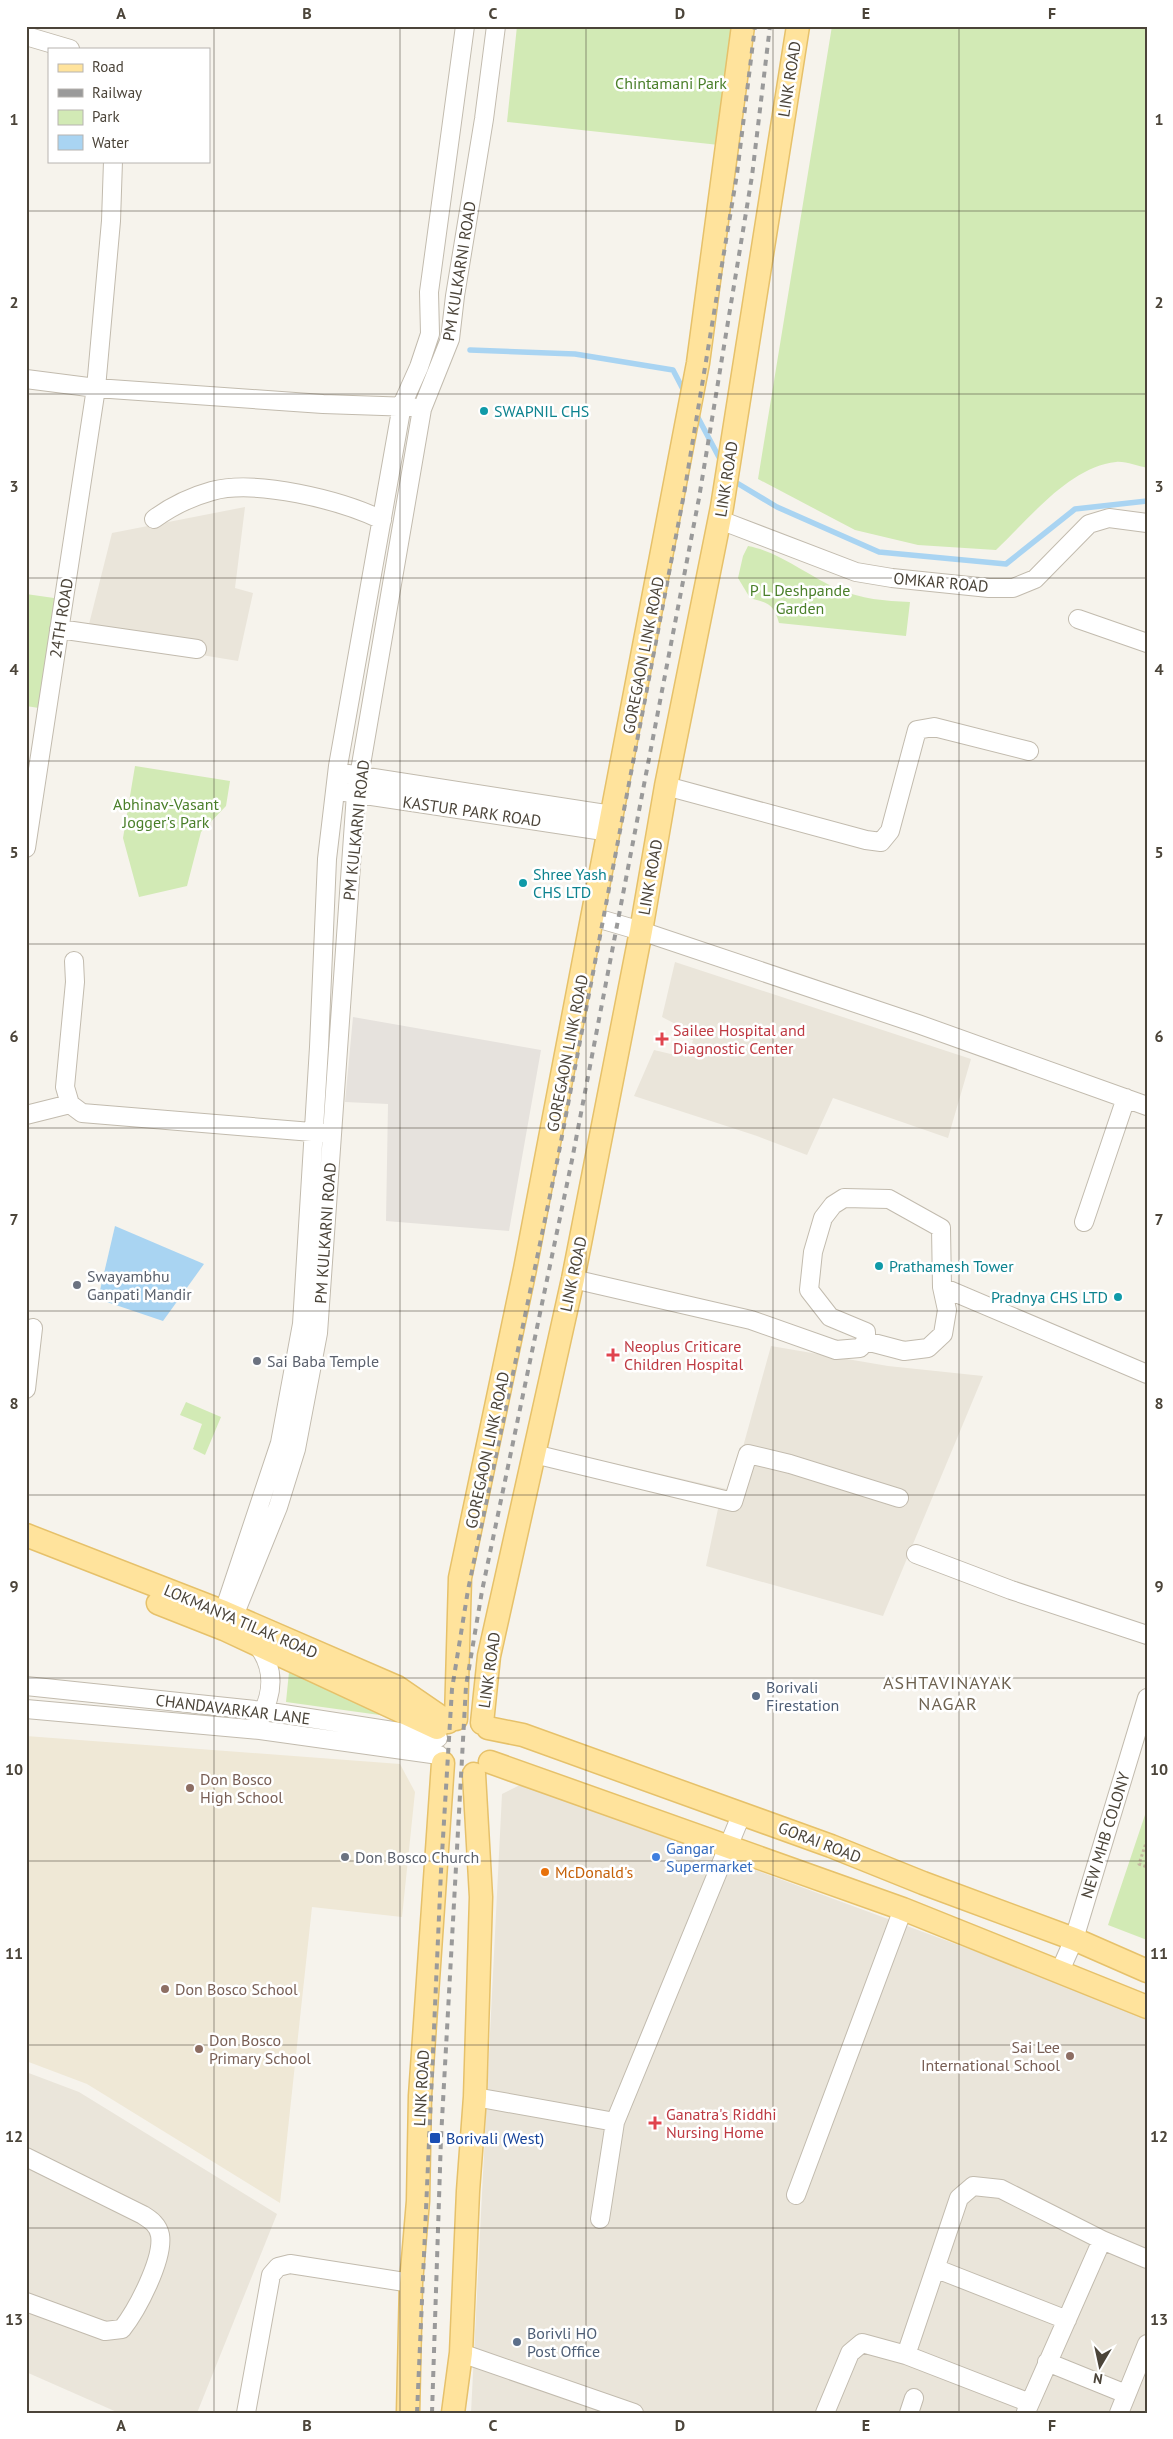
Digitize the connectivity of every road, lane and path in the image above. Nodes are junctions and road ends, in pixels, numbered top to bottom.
1 (466, 26) edge
2 (496, 26) edge
3 (743, 26) edge
4 (798, 26) edge
5 (26, 36) edge
6 (67, 48) edge
7 (113, 162) edge
8 (26, 379) edge
9 (96, 388) junction
10 (402, 405) junction
11 (422, 408) junction
12 (721, 514) junction
13 (154, 519) dead end
14 (382, 520) junction
15 (1147, 523) edge
16 (1078, 619) dead end
17 (59, 629) junction
18 (1147, 643) edge
19 (198, 649) dead end
20 (1029, 751) dead end
21 (337, 772) junction
22 (359, 776) junction
23 (666, 786) junction
24 (335, 790) junction
25 (356, 794) junction
26 (611, 823) junction
27 (26, 848) edge
28 (593, 917) junction
29 (641, 931) junction
30 (74, 961) dead end
31 (1126, 1098) junction
32 (70, 1104) junction
33 (1147, 1106) edge
34 (26, 1115) edge
35 (314, 1132) junction
36 (332, 1134) junction
37 (1084, 1222) dead end
38 (572, 1279) junction
39 (942, 1287) junction
40 (32, 1328) dead end
41 (866, 1341) junction
42 (1147, 1374) edge
43 (26, 1389) edge
44 (534, 1454) junction
45 (899, 1498) dead end
46 (26, 1535) edge
47 (26, 1549) edge
48 (916, 1554) dead end
49 (226, 1622) junction
50 (1147, 1635) edge
51 (258, 1646) junction
52 (26, 1686) edge
53 (1147, 1698) edge
54 (26, 1710) edge
55 (264, 1711) junction
56 (485, 1725) junction
57 (254, 1730) junction
58 (444, 1738) junction
59 (482, 1768) junction
60 (742, 1813) junction
61 (1147, 1840) edge
62 (729, 1846) junction
63 (1147, 1867) edge
64 (903, 1909) junction
65 (1074, 1939) junction
66 (1147, 1970) edge
67 (1060, 1971) junction
68 (1147, 2007) edge
69 (475, 2098) junction
70 (615, 2122) junction
71 (26, 2157) edge
72 (796, 2194) dead end
73 (600, 2219) dead end
74 (1102, 2240) junction
75 (1147, 2260) edge
76 (937, 2269) junction
77 (411, 2283) junction
78 (26, 2302) edge
79 (1067, 2320) junction
80 (1147, 2344) edge
81 (461, 2353) junction
82 (906, 2355) junction
83 (1047, 2362) junction
84 (1126, 2394) junction
85 (1028, 2408) edge
86 (608, 2409) edge
87 (246, 2413) edge
88 (408, 2413) edge
89 (453, 2413) edge
90 (634, 2413) edge
91 (825, 2413) edge
92 (1119, 2413) edge

1 - 10 street, PM KULKARNI ROAD
2 - 11 street, PM KULKARNI ROAD
3 - 26 main road, GOREGAON LINK ROAD
4 - 12 main road, LINK ROAD
5 - 6 street
7 - 9 street, 24TH ROAD
8 - 9 street
9 - 10 street
9 - 17 street, 24TH ROAD
10 - 11 street
10 - 14 street, PM KULKARNI ROAD
11 - 22 street, PM KULKARNI ROAD
12 - 15 street, OMKAR ROAD
12 - 23 main road, LINK ROAD
13 - 14 street
14 - 21 street, PM KULKARNI ROAD
16 - 18 street
17 - 19 street
17 - 27 street, 24TH ROAD
20 - 23 street
21 - 22 street
21 - 24 street, PM KULKARNI ROAD
22 - 25 street, PM KULKARNI ROAD
22 - 26 street
23 - 29 main road, LINK ROAD
24 - 25 street, KASTUR PARK ROAD
24 - 35 street, PM KULKARNI ROAD
25 - 26 street, KASTUR PARK ROAD
25 - 36 street, PM KULKARNI ROAD
26 - 28 main road, GOREGAON LINK ROAD
28 - 29 street
28 - 58 main road, GOREGAON LINK ROAD
29 - 31 street
29 - 38 main road, LINK ROAD
30 - 32 street
31 - 33 street
31 - 37 street
32 - 34 street
32 - 35 street
35 - 36 street
35 - 49 street, PM KULKARNI ROAD
36 - 49 street, PM KULKARNI ROAD
38 - 41 street
38 - 44 main road, LINK ROAD
39 - 41 street
39 - 41 street
39 - 42 street
40 - 43 street
44 - 45 street
44 - 56 main road, LINK ROAD
46 - 49 main road, LOKMANYA TILAK ROAD
47 - 49 main road, LOKMANYA TILAK ROAD
48 - 50 street
49 - 51 main road, LOKMANYA TILAK ROAD
49 - 58 main road, LOKMANYA TILAK ROAD
51 - 55 street
51 - 58 main road, LOKMANYA TILAK ROAD
52 - 55 street, CHANDAVARKAR LANE
53 - 65 street, NEW MHB COLONY
54 - 57 street, CHANDAVARKAR LANE
55 - 57 street
55 - 58 street, CHANDAVARKAR LANE
56 - 58 main road
56 - 59 main road
56 - 60 main road, GORAI ROAD
57 - 58 street, CHANDAVARKAR LANE
58 - 59 main road
58 - 77 main road, LINK ROAD
59 - 62 main road, GORAI ROAD
59 - 69 main road
60 - 62 street
60 - 65 main road, GORAI ROAD
61 - 63 path
62 - 64 main road, GORAI ROAD
62 - 70 street
64 - 67 main road, GORAI ROAD
64 - 72 street
65 - 66 main road, GORAI ROAD
65 - 67 street, NEW MHB COLONY
67 - 68 main road, GORAI ROAD
69 - 70 street
69 - 81 main road
70 - 73 street
71 - 78 street
74 - 75 street
74 - 76 street
74 - 79 street
76 - 79 street
76 - 82 street
77 - 87 street
77 - 88 main road, LINK ROAD
79 - 83 street
80 - 84 street
81 - 86 street
81 - 89 main road
82 - 85 street
82 - 91 street
83 - 84 street
83 - 85 street
84 - 92 street
86 - 90 street

